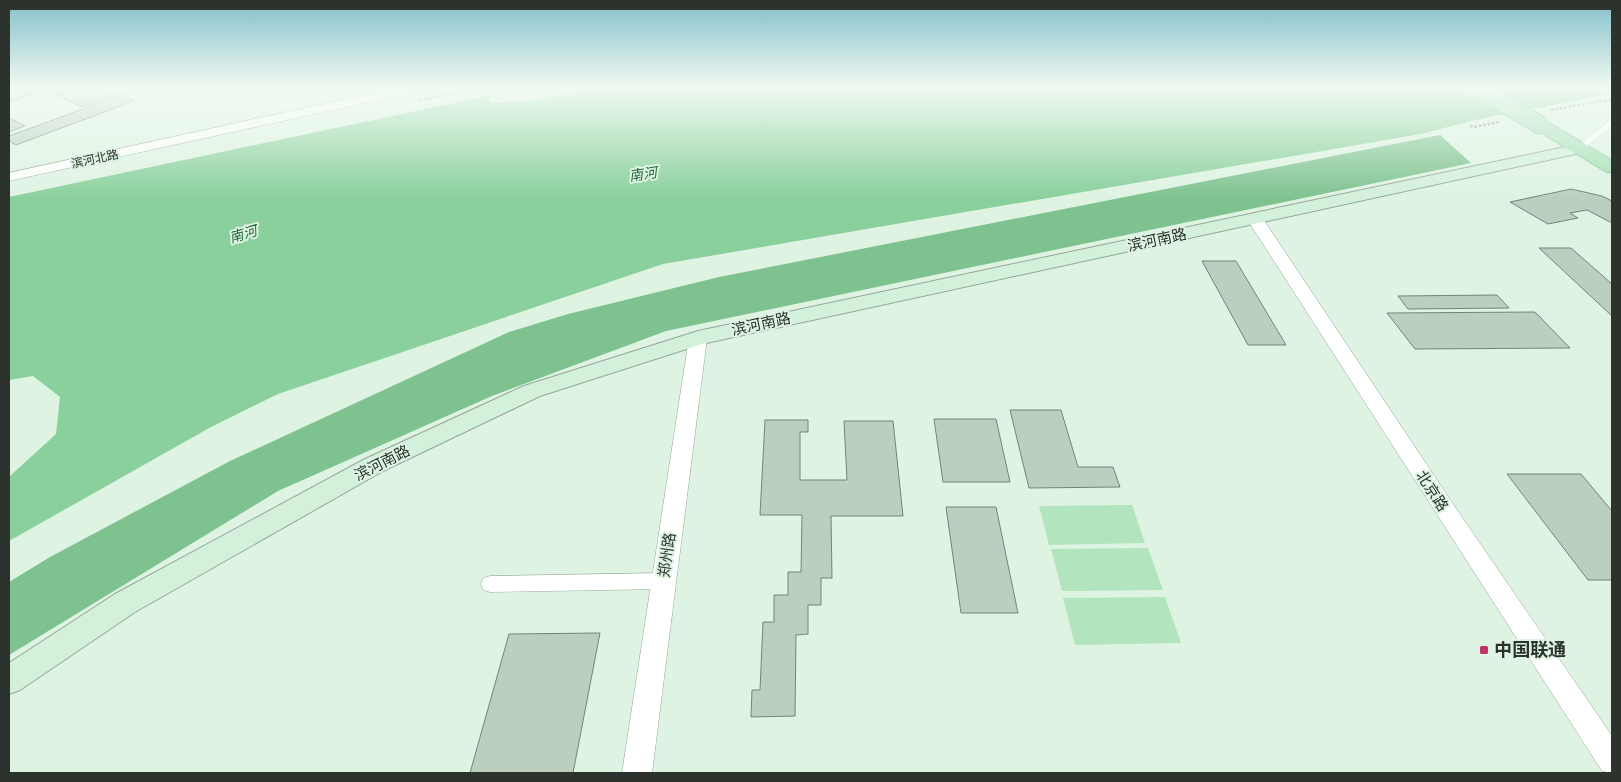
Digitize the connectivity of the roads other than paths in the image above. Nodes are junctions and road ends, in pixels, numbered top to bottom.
1 (252, 124) edge
2 (1544, 124) edge
3 (1609, 124) edge
4 (1547, 126) joint
5 (1582, 146) junction
6 (1612, 158) edge
7 (1612, 168) edge
8 (9, 177) edge
9 (1255, 219) junction
10 (698, 338) junction
11 (664, 580) junction
12 (490, 584) dead end
13 (9, 680) edge
14 (1612, 762) edge
15 (637, 773) edge

1 - 8 street, 滨河北路
2 - 4 main road, bridge
3 - 5 lane
4 - 5 main road
5 - 6 main road
5 - 7 main road
5 - 9 main road, 滨河南路
9 - 10 main road, 滨河南路
9 - 14 street, 北京路
10 - 11 street, 郑州路
10 - 13 main road, 滨河南路
11 - 12 street
11 - 15 street, 郑州路

